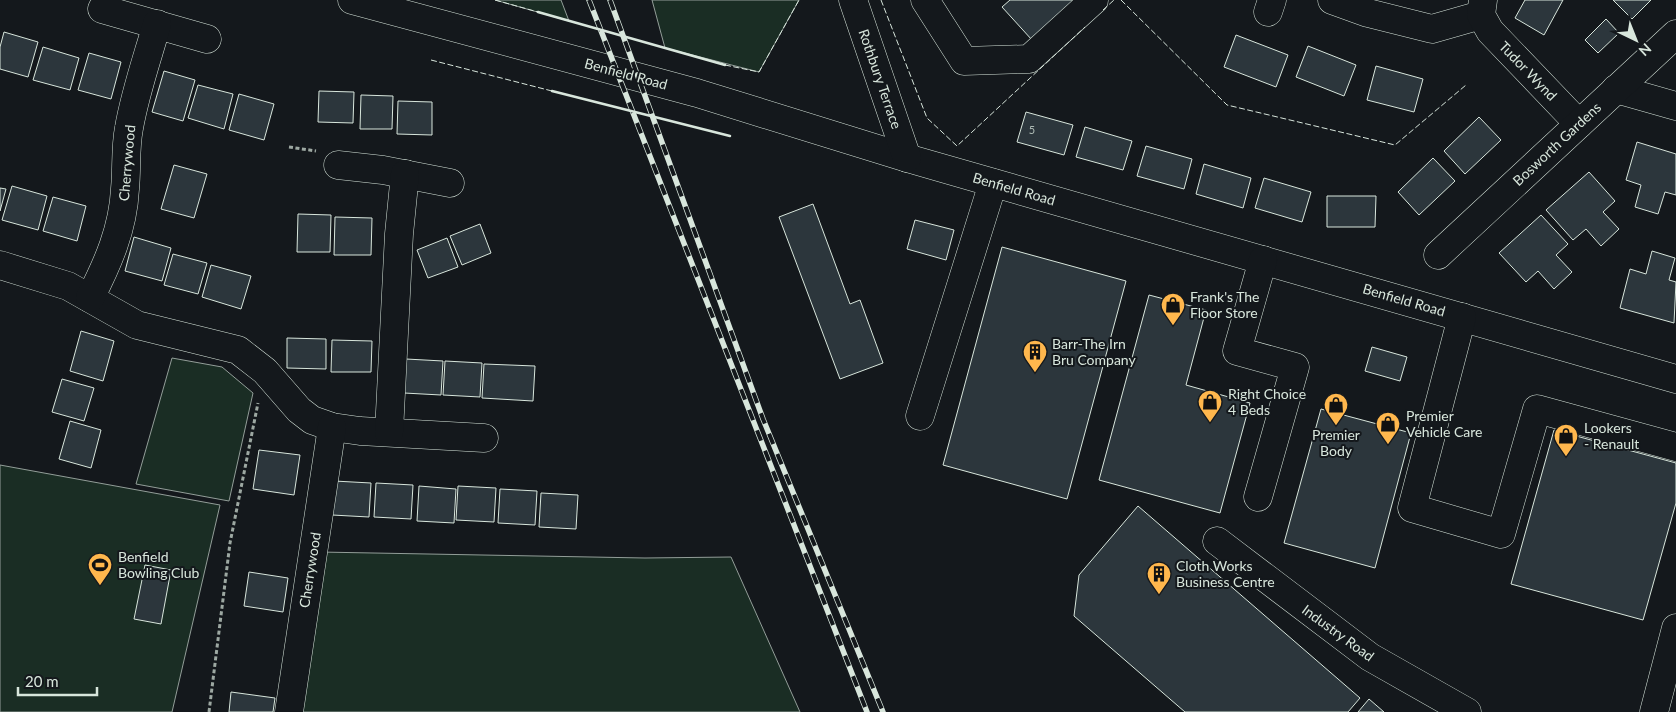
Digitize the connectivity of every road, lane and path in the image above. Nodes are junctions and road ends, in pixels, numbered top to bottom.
1 (352, 0) edge
2 (852, 0) edge
3 (925, 0) edge
4 (1094, 0) edge
5 (1332, 0) edge
6 (1482, 7) edge
7 (102, 9) dead end
8 (421, 9) edge
9 (157, 24) junction
10 (1676, 34) edge
11 (207, 39) dead end
12 (1616, 89) junction
13 (1676, 106) edge
14 (1579, 124) junction
15 (907, 158) junction
16 (338, 165) dead end
17 (406, 174) junction
18 (450, 183) dead end
19 (992, 183) junction
20 (1438, 255) dead end
21 (1263, 260) junction
22 (0, 265) edge
23 (90, 298) junction
24 (1462, 317) junction
25 (265, 370) junction
26 (1676, 379) edge
27 (920, 416) dead end
28 (332, 427) junction
29 (389, 432) junction
30 (484, 438) dead end
31 (1676, 447) edge
32 (1258, 497) dead end
33 (1217, 541) dead end
34 (1676, 628) edge
35 (209, 712) edge
36 (289, 712) edge
37 (1467, 712) edge
38 (1654, 712) edge

1 - 8 street, Benfield Road
2 - 15 street, Rothbury Terrace
3 - 4 street
5 - 6 street, Tudor Wynd
6 - 14 street, Tudor Wynd
7 - 9 street
8 - 15 street, Benfield Road
9 - 11 street
9 - 23 street, Cherrywood
10 - 12 street, Bosworth Gardens
12 - 13 street
12 - 14 street, Bosworth Gardens
14 - 20 street, Bosworth Gardens
15 - 19 street, Benfield Road
16 - 17 street
17 - 18 street
17 - 29 street
19 - 21 street, Benfield Road
19 - 27 street
21 - 24 street, Benfield Road
21 - 32 street
22 - 23 street
23 - 25 street
24 - 26 street, Benfield Road
24 - 31 street
25 - 28 street
25 - 35 path
28 - 29 street
28 - 36 street, Cherrywood
29 - 30 street
33 - 37 street, Industry Road
34 - 38 street

